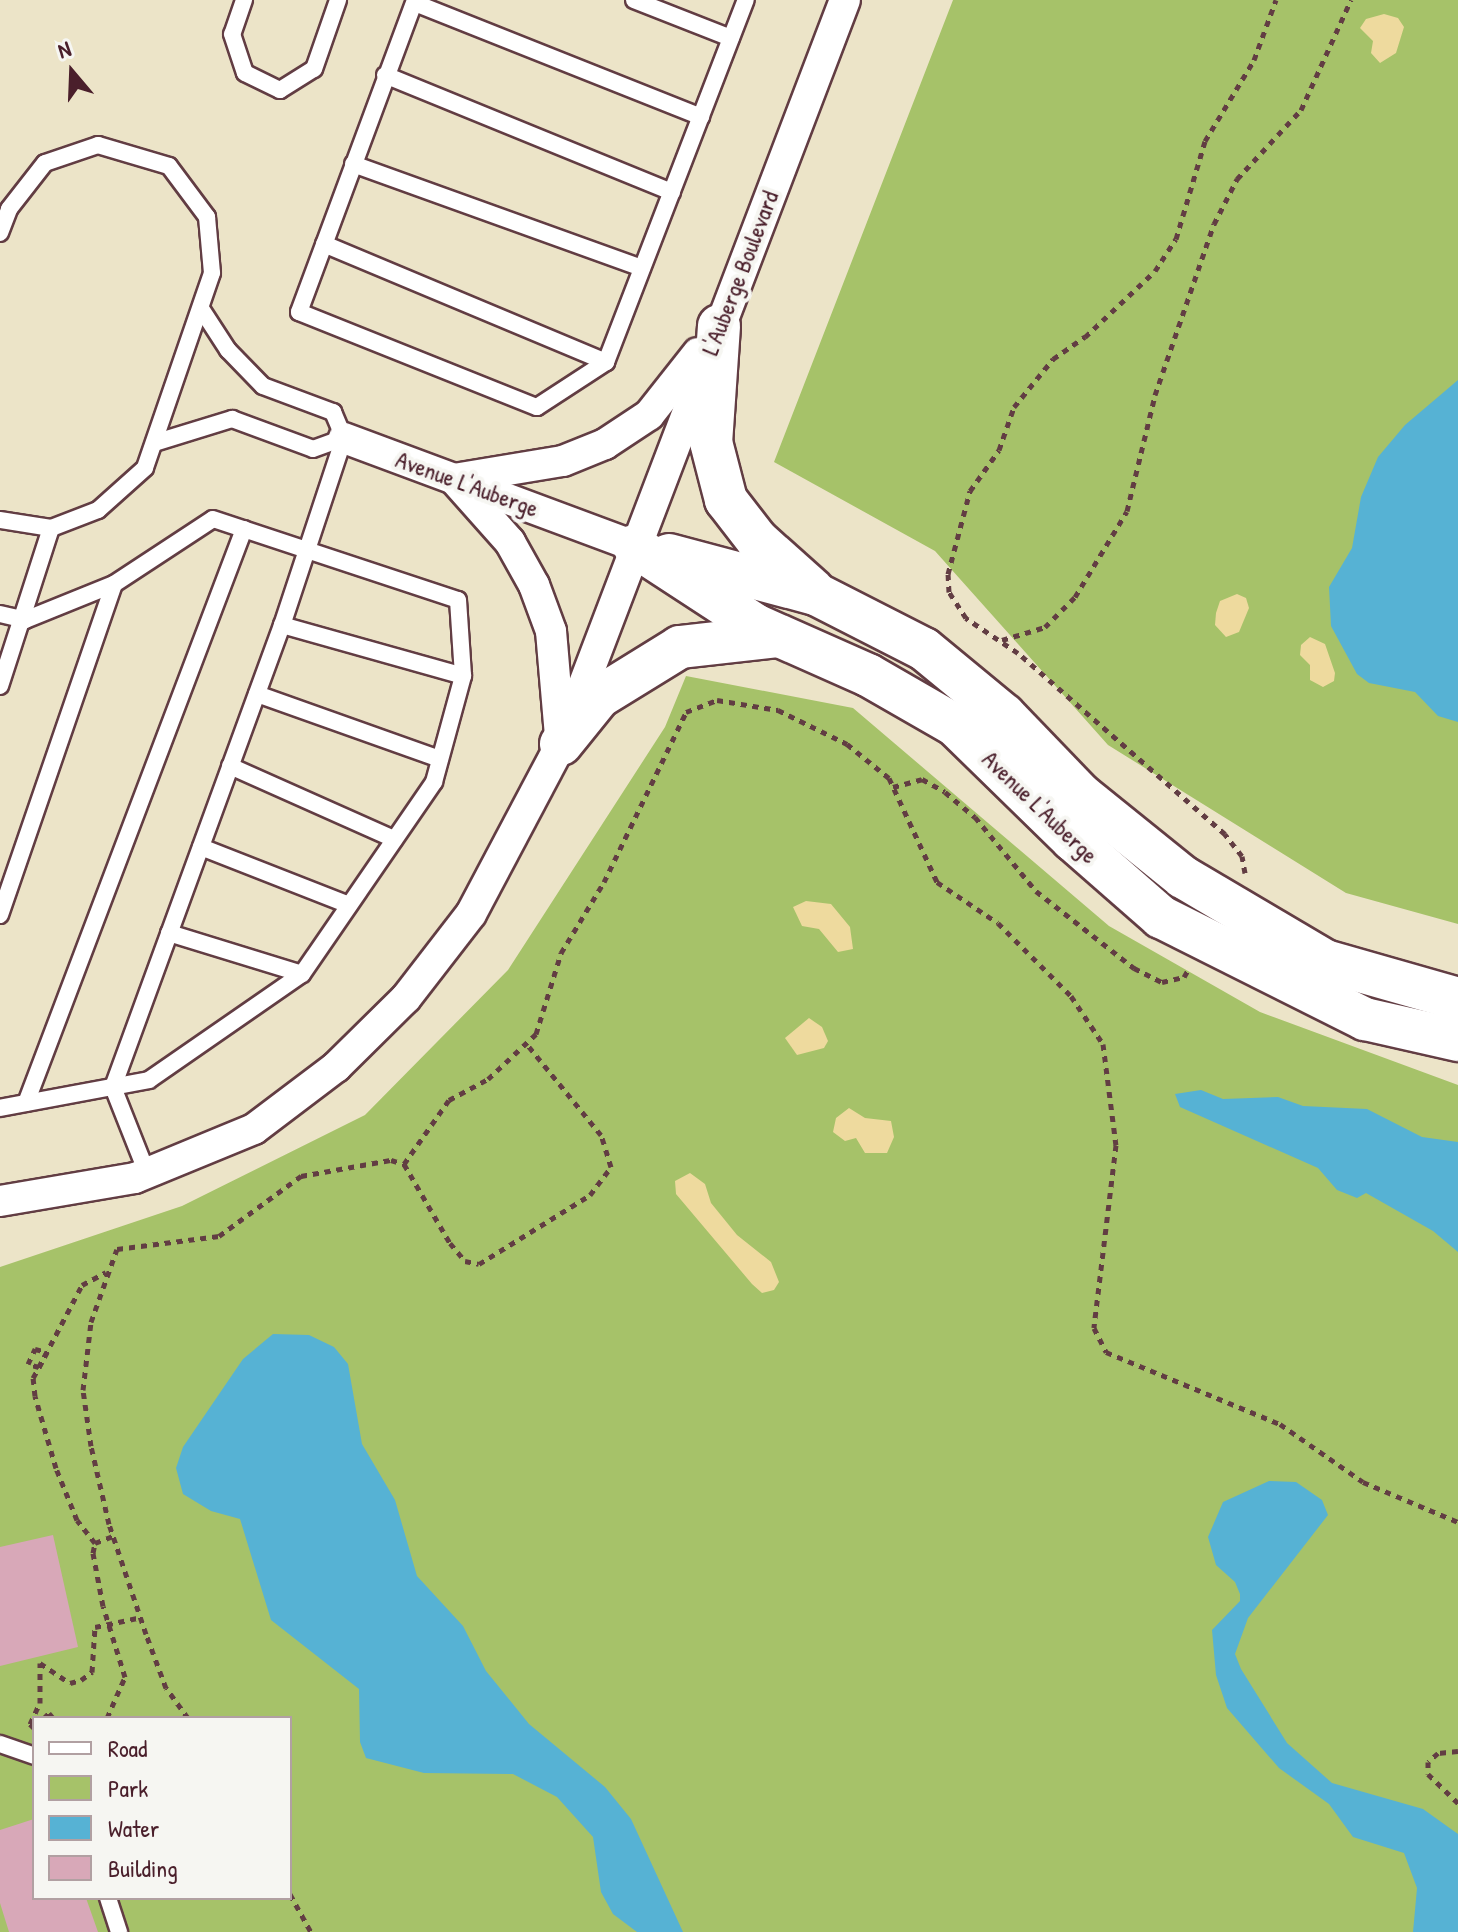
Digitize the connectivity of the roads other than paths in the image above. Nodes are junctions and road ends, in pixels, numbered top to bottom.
1 (244, 0) edge
2 (338, 0) edge
3 (634, 0) edge
4 (746, 0) edge
5 (845, 0) edge
6 (415, 1) edge
7 (731, 38) junction
8 (385, 75) junction
9 (701, 117) junction
10 (353, 164) junction
11 (672, 192) junction
12 (0, 233) edge
13 (324, 244) junction
14 (642, 268) junction
15 (202, 310) junction
16 (719, 326) junction
17 (606, 362) junction
18 (344, 438) junction
19 (154, 443) junction
20 (454, 479) junction
21 (0, 520) edge
22 (51, 528) junction
23 (244, 529) junction
24 (634, 546) junction
25 (308, 550) junction
26 (114, 584) junction
27 (816, 594) junction
28 (0, 614) edge
29 (25, 620) junction
30 (282, 625) junction
31 (779, 636) junction
32 (463, 676) junction
33 (0, 686) edge
34 (257, 694) junction
35 (561, 744) junction
36 (440, 759) junction
37 (230, 766) junction
38 (394, 839) junction
39 (201, 847) junction
40 (349, 905) junction
41 (0, 915) edge
42 (169, 933) junction
43 (302, 974) junction
44 (1458, 999) edge
45 (1458, 1040) edge
46 (113, 1087) junction
47 (26, 1103) junction
48 (0, 1108) edge
49 (147, 1173) junction
50 (0, 1201) edge
51 (0, 1744) edge
52 (32, 1755) edge
53 (109, 1900) edge
54 (119, 1932) edge

1 - 2 lane
3 - 7 lane
4 - 7 lane
5 - 16 street, L'Auberge Boulevard
6 - 8 lane
6 - 9 lane
7 - 9 lane
8 - 10 lane
8 - 11 lane
9 - 11 lane
10 - 13 lane
10 - 14 lane
11 - 14 lane
12 - 15 lane
13 - 17 lane
13 - 17 lane
14 - 17 lane
15 - 18 lane
15 - 19 lane
16 - 20 street
16 - 24 street, L'Auberge Boulevard
16 - 27 street
18 - 19 lane
18 - 20 street, Avenue L'Auberge
18 - 25 lane
19 - 22 lane
20 - 24 street, Avenue L'Auberge
20 - 35 street
21 - 22 lane
22 - 29 lane
23 - 25 lane
23 - 26 lane
23 - 47 lane
24 - 27 street, Avenue L'Auberge
24 - 31 street, Avenue L'Auberge
24 - 35 street, L'Auberge Boulevard
25 - 30 lane
25 - 32 lane
26 - 29 lane
26 - 41 lane
27 - 44 street, Avenue L'Auberge
28 - 29 lane
29 - 33 lane
30 - 32 lane
30 - 34 lane
31 - 35 street
31 - 45 street, Avenue L'Auberge
32 - 36 lane
34 - 36 lane
34 - 37 lane
35 - 49 street, L'Auberge Boulevard
36 - 38 lane
37 - 38 lane
37 - 39 lane
38 - 40 lane
39 - 40 lane
39 - 42 lane
40 - 43 lane
42 - 43 lane
42 - 46 lane
43 - 46 lane
46 - 47 lane
46 - 49 lane
47 - 48 lane
49 - 50 street, L'Auberge Boulevard
51 - 52 lane
53 - 54 lane

